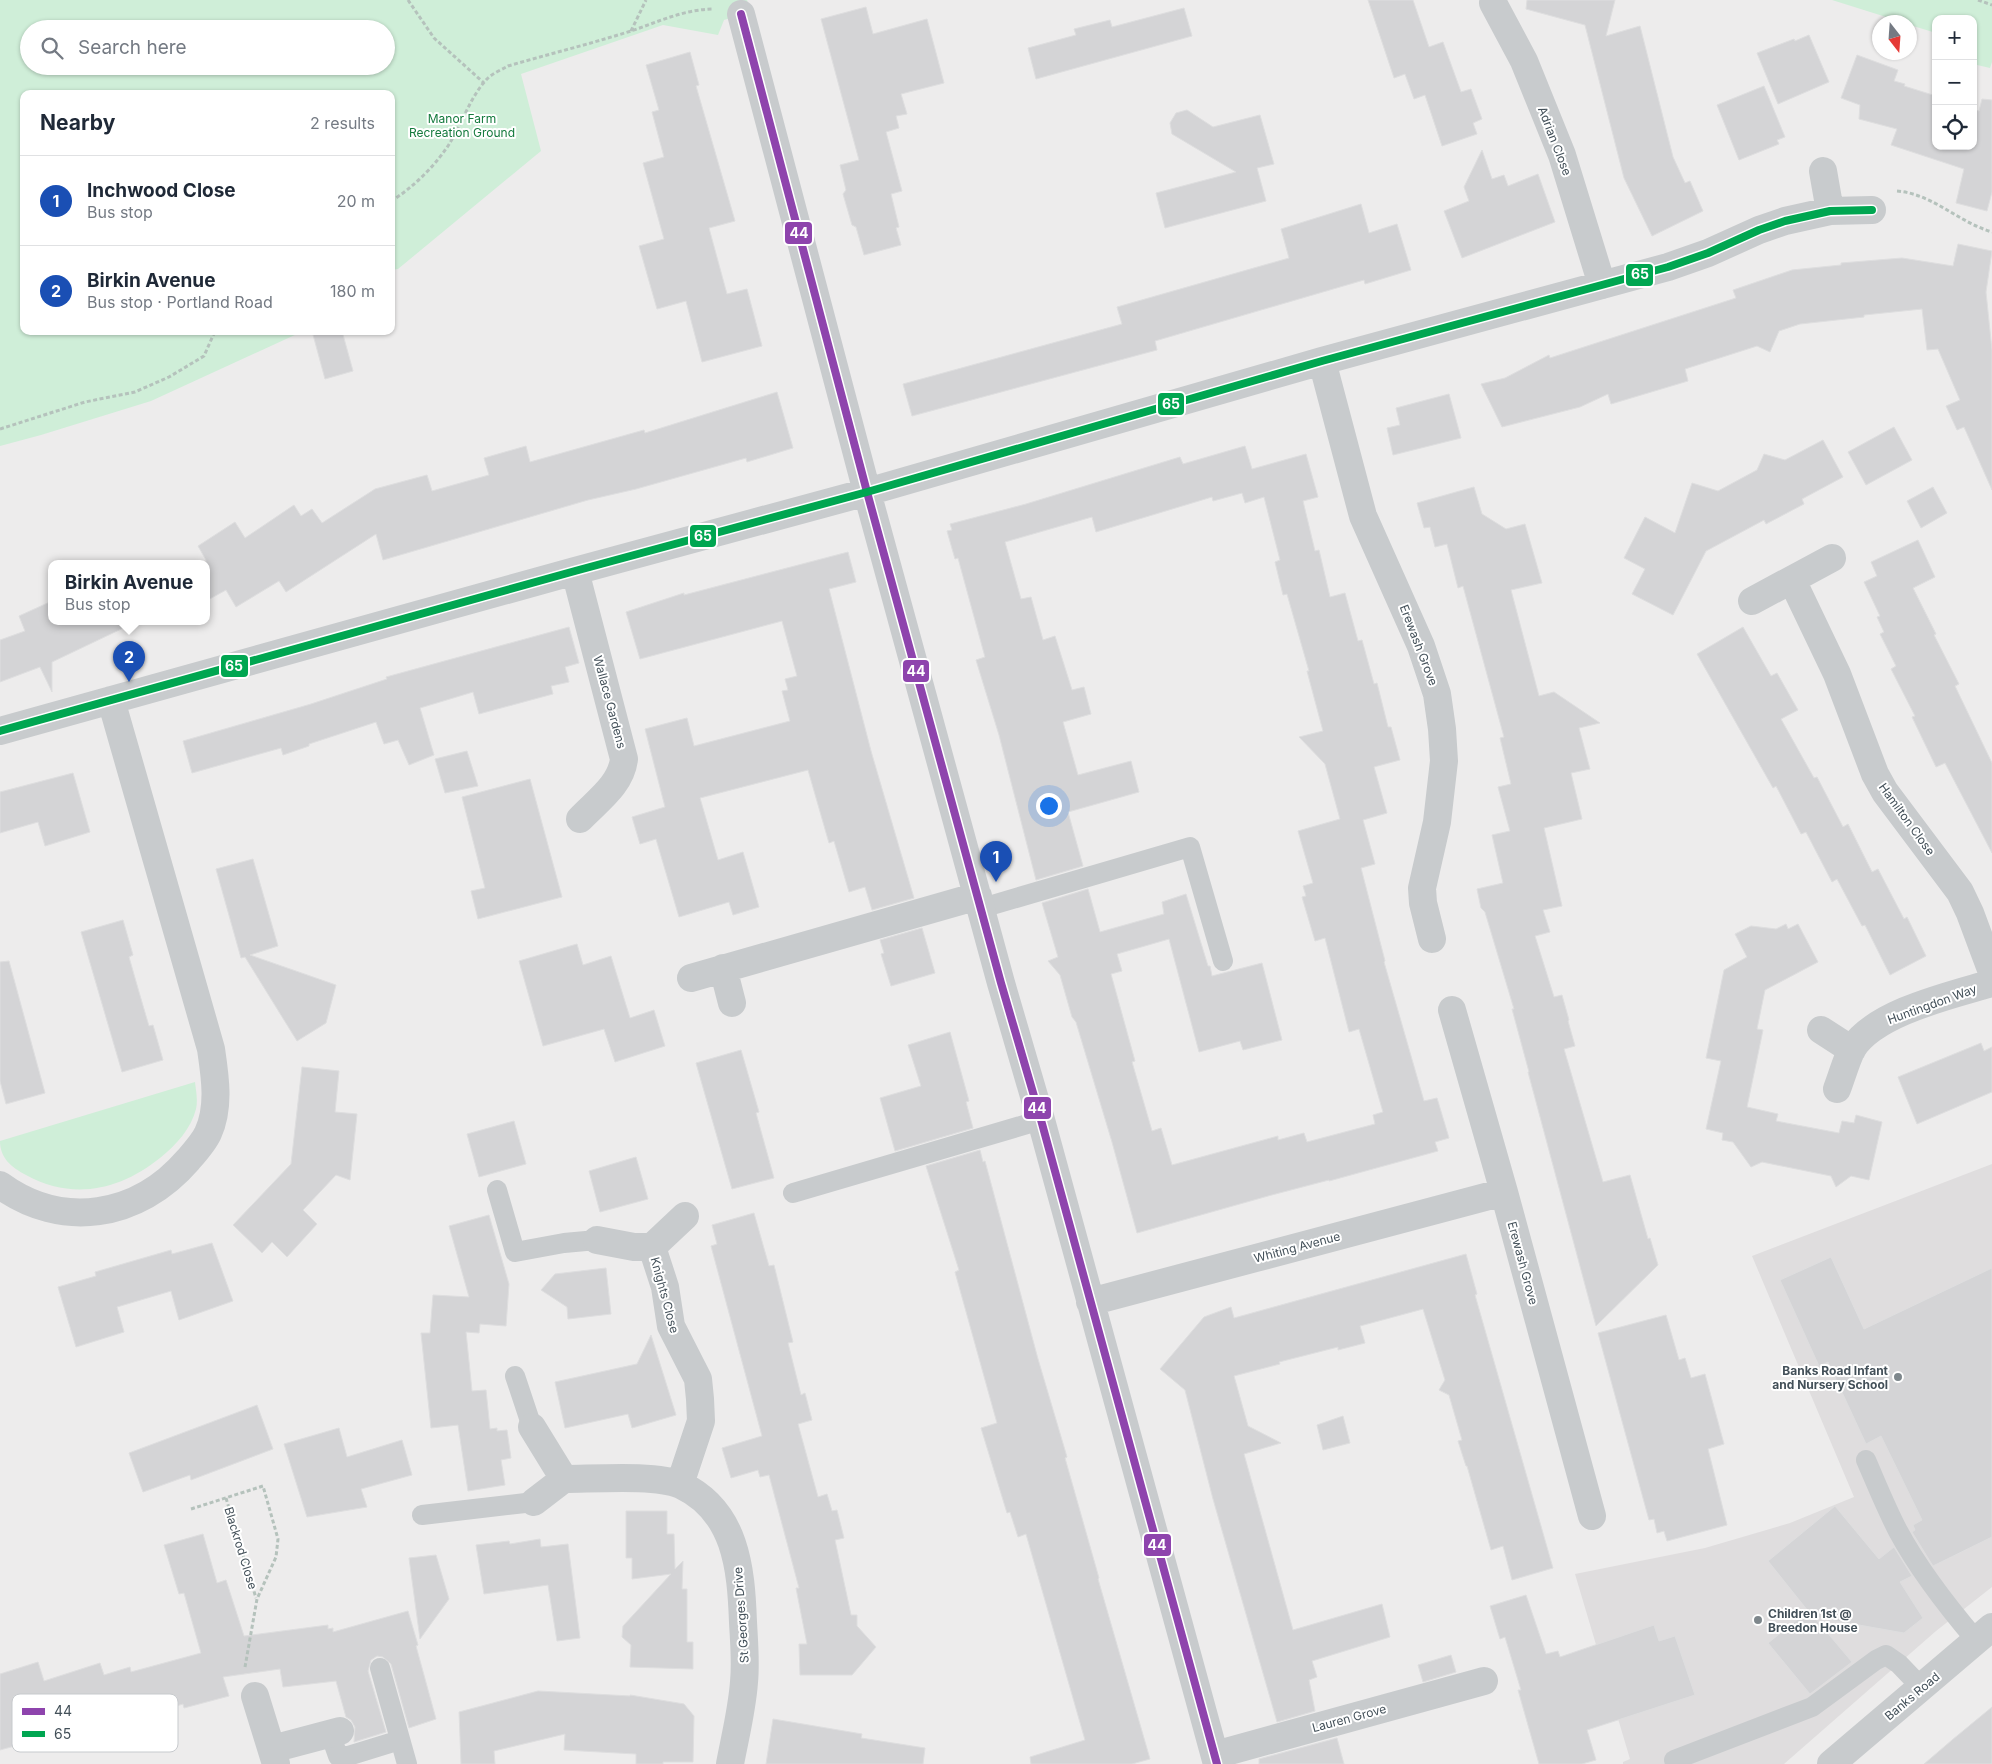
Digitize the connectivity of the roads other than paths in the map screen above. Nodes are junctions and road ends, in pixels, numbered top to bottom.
1 (1493, 3) dead end
2 (741, 14) road end
3 (1823, 171) dead end
4 (1872, 210) road end
5 (1830, 212) junction
6 (1602, 285) junction
7 (1322, 361) junction
8 (867, 492) junction
9 (1832, 558) dead end
10 (575, 571) junction
11 (1792, 580) junction
12 (1752, 601) dead end
13 (111, 700) junction
14 (0, 731) edge
15 (580, 819) dead end
16 (980, 902) junction
17 (1432, 939) dead end
18 (1223, 961) dead end
19 (723, 968) junction
20 (1992, 972) edge
21 (691, 978) dead end
22 (1992, 983) edge
23 (732, 1002) dead end
24 (1452, 1010) dead end
25 (1821, 1030) dead end
26 (1852, 1050) junction
27 (1837, 1089) dead end
28 (1041, 1120) junction
29 (0, 1185) edge
30 (496, 1190) dead end
31 (1504, 1192) junction
32 (793, 1193) dead end
33 (685, 1216) dead end
34 (597, 1240) joint
35 (652, 1247) junction
36 (1090, 1302) junction
37 (515, 1376) dead end
38 (532, 1427) joint
39 (1866, 1460) dead end
40 (564, 1478) junction
41 (680, 1484) junction
42 (534, 1502) joint
43 (422, 1515) dead end
44 (1592, 1516) dead end
45 (1984, 1634) edge
46 (380, 1668) dead end
47 (1484, 1681) dead end
48 (1921, 1687) junction
49 (255, 1696) road end
50 (335, 1732) joint
51 (400, 1740) junction
52 (274, 1757) edge
53 (1216, 1759) edge
54 (1674, 1760) dead end
55 (407, 1764) edge
56 (730, 1764) edge
57 (1831, 1764) edge

1 - 6 street, Adrian Close
2 - 8 street
3 - 5 street
4 - 5 street
5 - 6 street
6 - 7 street
7 - 8 street
7 - 17 street, Erewash Grove
8 - 10 street
8 - 16 street
9 - 11 street
10 - 13 street
10 - 15 street, Wallace Gardens
11 - 12 street
11 - 20 street, Hamilton Close
13 - 14 street
13 - 29 street
16 - 18 lane
16 - 19 street
16 - 28 street
19 - 21 street
19 - 23 street
22 - 26 street, Huntingdon Way
24 - 31 street, Erewash Grove
25 - 26 street
26 - 27 street, Huntingdon Way
28 - 32 lane
28 - 36 street
30 - 34 lane, Knights Close
31 - 36 street, Whiting Avenue
31 - 44 street, Erewash Grove
33 - 35 street, Knights Close
34 - 35 street, Knights Close
35 - 41 street, Knights Close
36 - 53 street
37 - 38 lane
38 - 40 street
39 - 45 lane
40 - 41 street, St Georges Drive
40 - 42 street
41 - 56 street, St Georges Drive
42 - 43 lane
45 - 48 street, Banks Road
46 - 51 lane
47 - 53 street, Lauren Grove
48 - 54 lane
48 - 57 street, Banks Road
49 - 52 street
50 - 51 lane
50 - 52 street
51 - 55 lane

